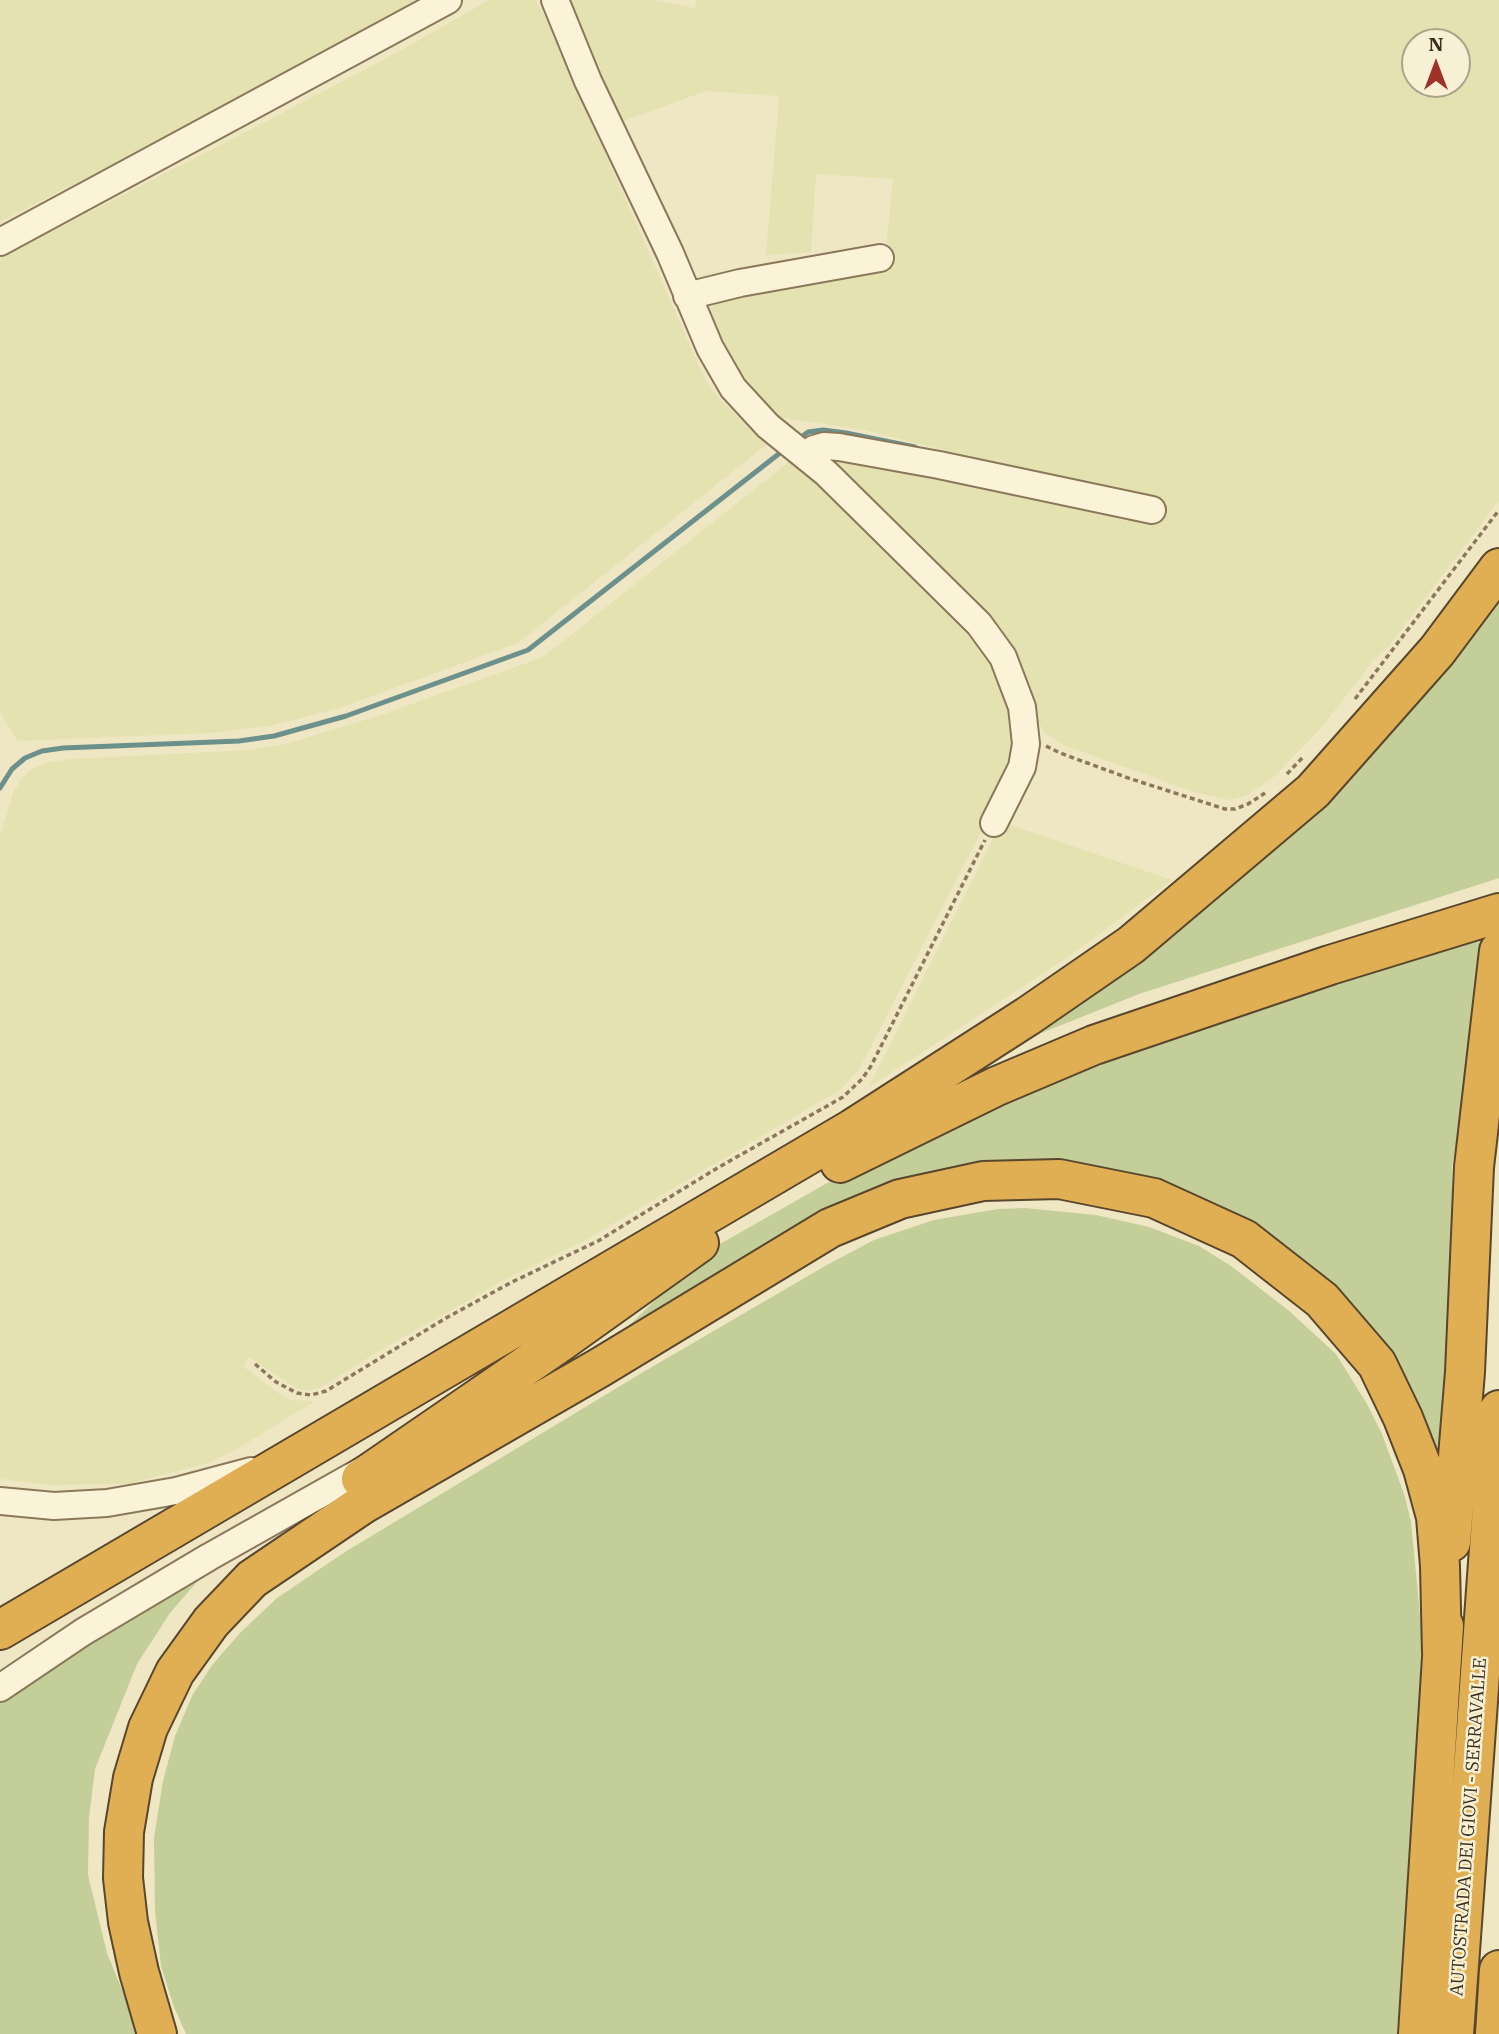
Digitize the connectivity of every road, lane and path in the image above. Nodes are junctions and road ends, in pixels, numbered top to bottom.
1 (448, 0) edge
2 (555, 0) edge
3 (0, 242) edge
4 (880, 258) dead end
5 (687, 296) junction
6 (806, 455) junction
7 (1152, 510) dead end
8 (1499, 510) edge
9 (1499, 568) edge
10 (1352, 703) dead end
11 (1027, 733) junction
12 (1305, 755) dead end
13 (1283, 778) dead end
14 (1272, 787) dead end
15 (994, 822) joint
16 (1499, 890) edge
17 (1499, 913) edge
18 (1395, 935) junction
19 (1499, 951) edge
20 (852, 1129) junction
21 (713, 1234) junction
22 (255, 1364) dead end
23 (1499, 1410) edge
24 (423, 1436) junction
25 (286, 1461) junction
26 (0, 1501) edge
27 (0, 1630) edge
28 (1441, 1652) junction
29 (0, 1657) edge
30 (0, 1688) edge
31 (1499, 1970) edge
32 (157, 2034) edge
33 (1418, 2034) edge
34 (1454, 2034) edge
35 (1495, 2034) edge

1 - 3 street
2 - 5 street
4 - 5 street
5 - 6 street
6 - 7 street
6 - 11 street
8 - 10 path
9 - 20 highway
11 - 14 path
11 - 15 street
12 - 13 path
15 - 22 path
16 - 18 highway
17 - 18 highway
18 - 20 highway
18 - 21 highway
19 - 28 highway
20 - 25 highway
21 - 24 highway
21 - 29 highway
23 - 34 highway, AUTOSTRADA DEI GIOVI - SERRAVALLE
24 - 30 street
24 - 32 highway
25 - 26 street
25 - 27 highway
28 - 32 highway
28 - 33 highway
31 - 35 highway

